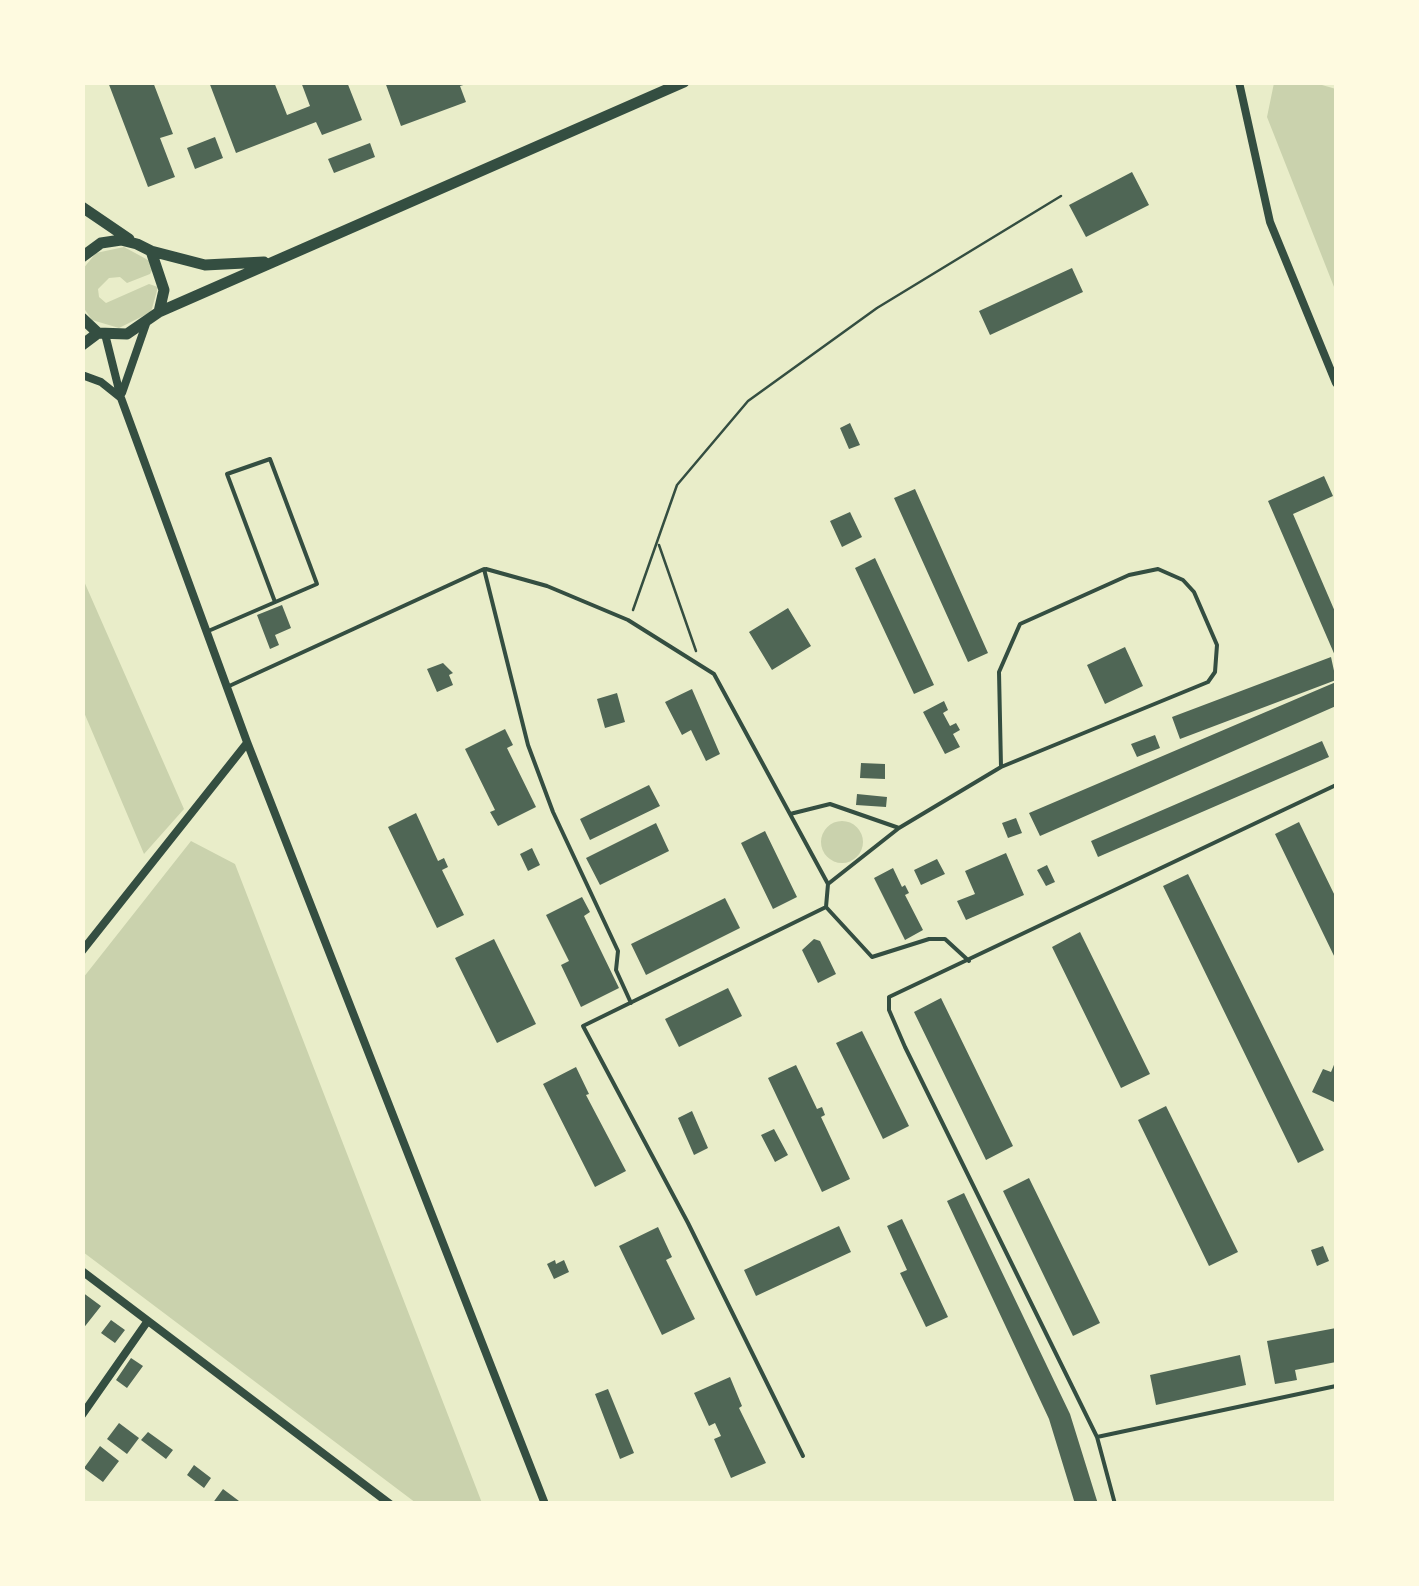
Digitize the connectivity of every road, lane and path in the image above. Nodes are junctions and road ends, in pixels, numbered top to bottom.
1 (684, 82) edge
2 (1239, 82) edge
3 (1061, 196) dead end
4 (82, 208) edge
5 (136, 244) junction
6 (151, 251) junction
7 (82, 257) edge
8 (278, 260) junction
9 (158, 312) junction
10 (82, 318) edge
11 (146, 324) junction
12 (102, 333) junction
13 (82, 344) edge
14 (82, 375) edge
15 (1336, 383) edge
16 (121, 398) junction
17 (659, 544) junction
18 (484, 569) junction
19 (275, 602) junction
20 (628, 620) junction
21 (206, 632) junction
22 (702, 667) junction
23 (227, 688) junction
24 (247, 742) junction
25 (1001, 767) junction
26 (1336, 785) edge
27 (790, 814) junction
28 (899, 828) junction
29 (828, 884) junction
30 (826, 907) junction
31 (82, 951) edge
32 (969, 961) junction
33 (631, 1003) junction
34 (82, 1271) edge
35 (147, 1322) junction
36 (1336, 1386) edge
37 (82, 1416) edge
38 (1097, 1436) junction
39 (803, 1456) dead end
40 (390, 1504) edge
41 (545, 1504) edge
42 (1115, 1504) edge

1 - 8 main road
2 - 15 street
3 - 17 path
4 - 5 main road
5 - 6 main road
5 - 7 main road
6 - 8 main road
6 - 9 main road
8 - 9 main road
9 - 11 main road
10 - 12 main road
11 - 12 main road
11 - 16 street
12 - 13 main road
12 - 16 street
14 - 16 street
16 - 21 street
17 - 20 path
17 - 22 path
18 - 20 lane
18 - 23 lane
18 - 33 lane
19 - 19 lane
19 - 21 lane
20 - 22 lane
21 - 23 street
22 - 27 lane
23 - 24 street
24 - 31 street
24 - 41 street
25 - 25 lane
25 - 28 lane
26 - 32 lane
27 - 28 lane
27 - 29 lane
28 - 29 lane
29 - 30 lane
30 - 32 lane
30 - 33 lane
32 - 38 lane
33 - 39 lane
34 - 35 street
35 - 37 street
35 - 40 street
36 - 38 lane
38 - 42 lane

